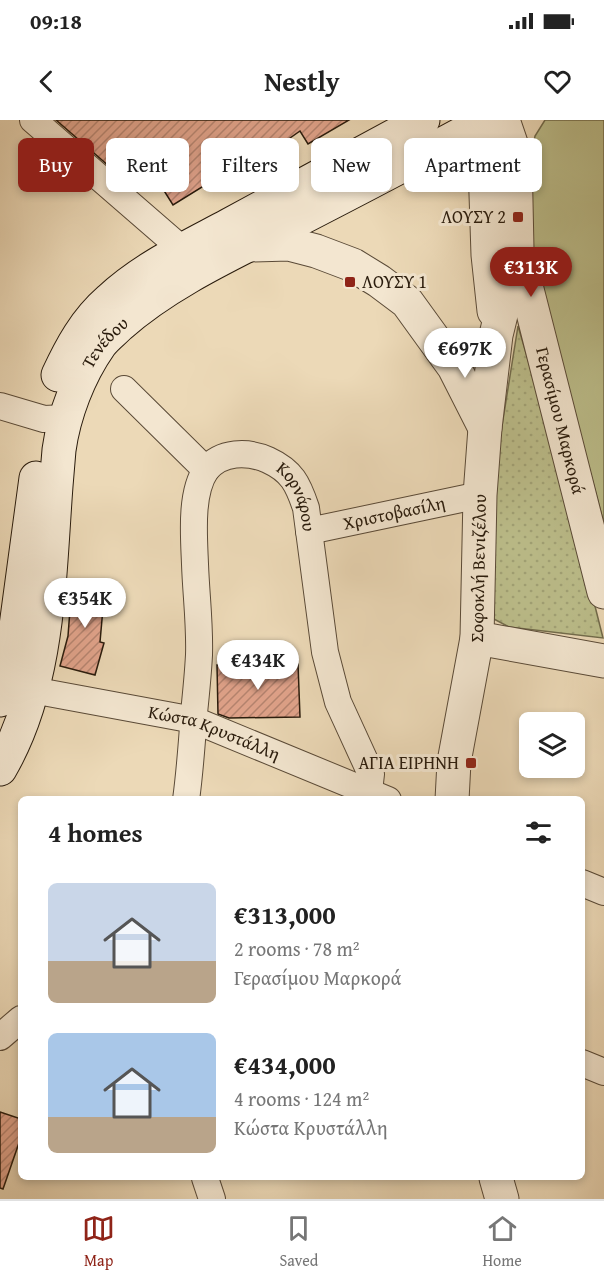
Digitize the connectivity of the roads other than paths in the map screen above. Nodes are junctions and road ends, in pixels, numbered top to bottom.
1 (33, 120) edge
2 (423, 120) edge
3 (487, 120) edge
4 (500, 120) edge
5 (249, 245) junction
6 (517, 249) junction
7 (183, 250) junction
8 (496, 335) junction
9 (124, 388) dead end
10 (0, 406) edge
11 (55, 418) junction
12 (485, 428) junction
13 (206, 470) junction
14 (480, 495) junction
15 (309, 531) junction
16 (604, 592) edge
17 (477, 638) junction
18 (604, 661) edge
19 (32, 690) junction
20 (0, 701) edge
21 (194, 720) junction
22 (0, 769) edge
23 (378, 795) edge
24 (186, 796) edge
25 (452, 796) edge
26 (585, 884) edge
27 (604, 892) edge
28 (18, 1022) edge
29 (0, 1037) edge
30 (585, 1064) edge
31 (604, 1072) edge
32 (206, 1180) edge
33 (497, 1180) edge
34 (212, 1199) edge
35 (502, 1199) edge

1 - 7 street
2 - 7 street, Τενέδου
3 - 5 street, Τενέδου
4 - 6 street, Σοφοκλή Βενιζέλου
4 - 8 street, Σοφοκλή Βενιζέλου
5 - 11 street, Τενέδου
5 - 12 street
6 - 8 street, Σοφοκλή Βενιζέλου
6 - 16 street, Γερασίμου Μαρκορά
7 - 11 street, Τενέδου
8 - 12 street, Σοφοκλή Βενιζέλου
9 - 13 street
10 - 11 street
11 - 19 street, Τενέδου
11 - 20 street, Τενέδου
12 - 14 street, Σοφοκλή Βενιζέλου
13 - 15 street, Κορνάρου
13 - 21 street
14 - 15 street, Χριστοβασίλη
14 - 17 street, Σοφοκλή Βενιζέλου
15 - 23 street, Κορνάρου
17 - 18 street
17 - 25 street, Σοφοκλή Βενιζέλου
19 - 20 street
19 - 21 street, Κώστα Κρυστάλλη
19 - 22 street, Τενέδου
21 - 23 street, Κώστα Κρυστάλλη
21 - 24 street
26 - 27 street
28 - 29 street
30 - 31 street
32 - 34 street
33 - 35 street

